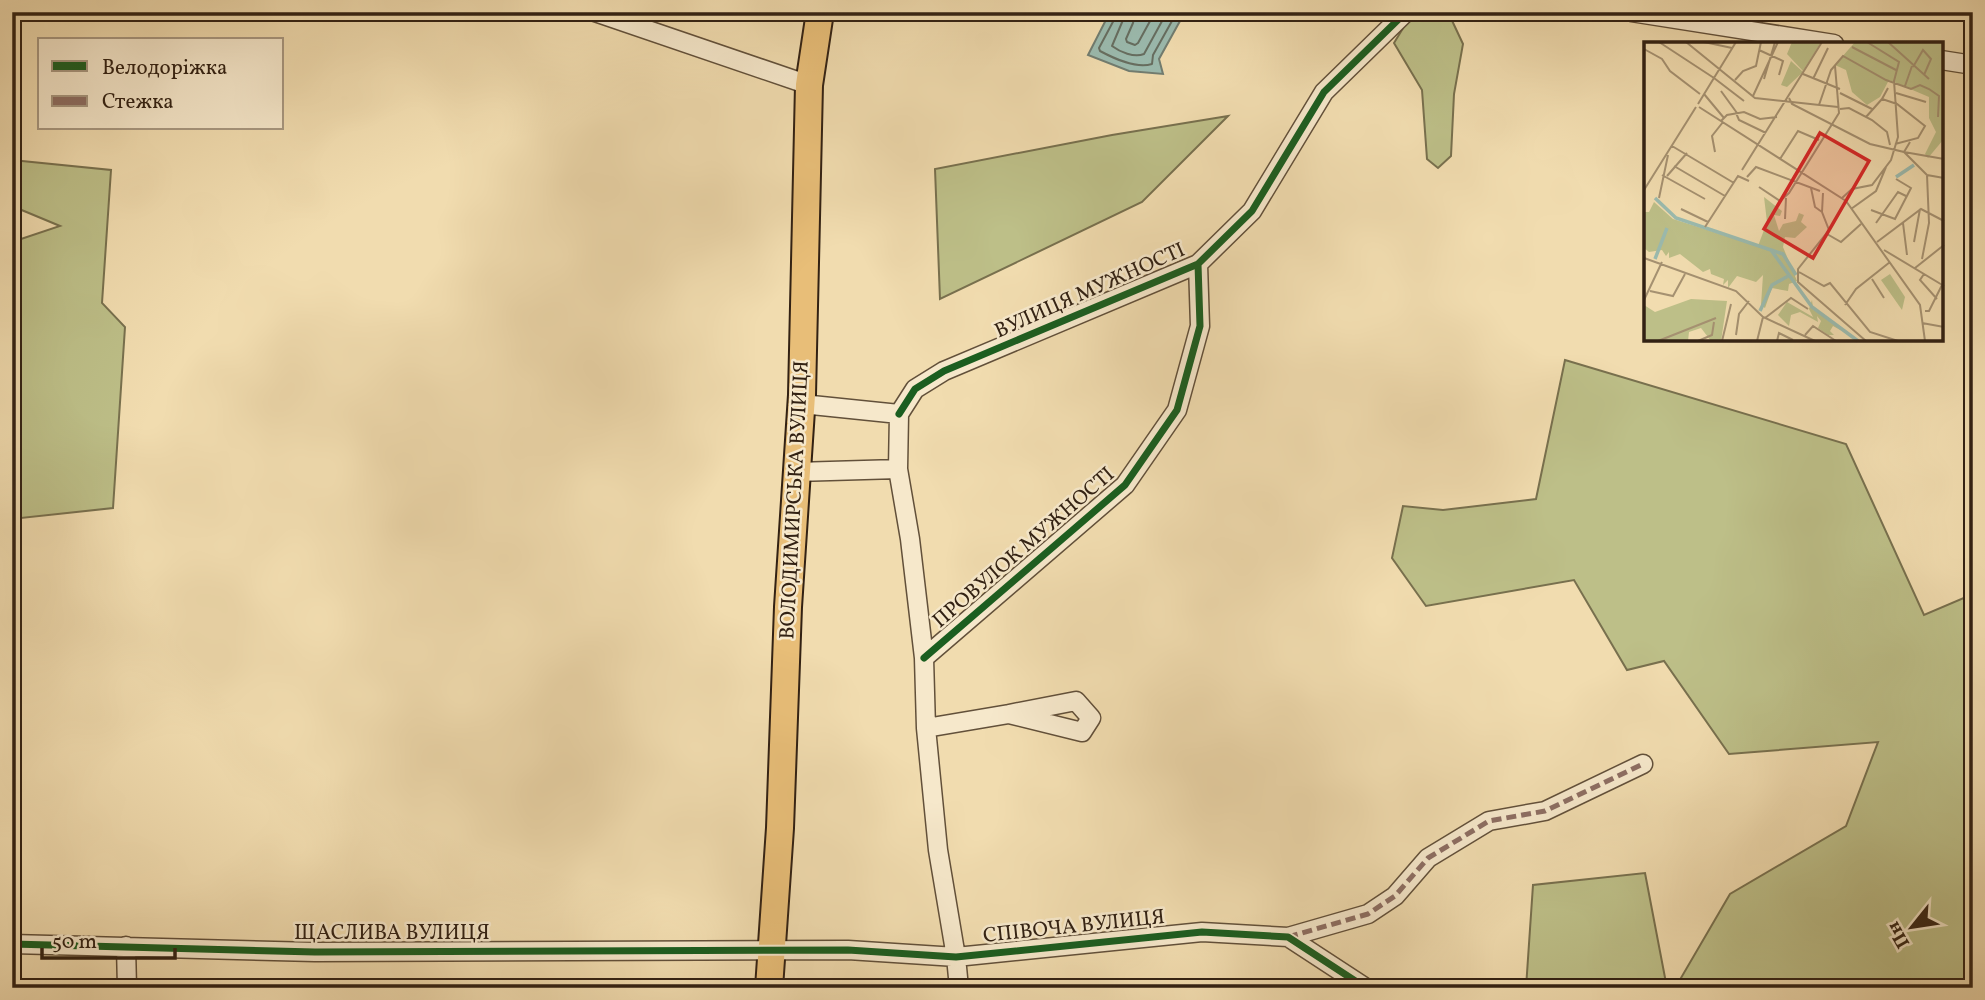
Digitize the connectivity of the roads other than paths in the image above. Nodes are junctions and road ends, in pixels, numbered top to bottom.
1 (595, 12) edge
2 (820, 12) edge
3 (1406, 12) edge
4 (1631, 12) edge
5 (1821, 42) edge
6 (1943, 60) edge
7 (1973, 65) edge
8 (809, 85) junction
9 (1198, 264) junction
10 (802, 404) junction
11 (899, 414) junction
12 (898, 469) junction
13 (796, 472) junction
14 (924, 658) junction
15 (1009, 714) dead end
16 (926, 728) junction
17 (1643, 764) dead end
18 (1288, 937) junction
19 (12, 944) edge
20 (126, 946) junction
21 (771, 951) junction
22 (956, 957) junction
23 (127, 988) edge
24 (769, 988) edge
25 (959, 988) edge
26 (1366, 988) edge

1 - 8 street
2 - 8 main road, ВОЛОДИМИРСЬКА ВУЛИЦЯ
3 - 9 street, ВУЛИЦЯ МУЖНОСТІ
4 - 5 street
6 - 7 street
8 - 10 main road, ВОЛОДИМИРСЬКА ВУЛИЦЯ
9 - 11 street, ВУЛИЦЯ МУЖНОСТІ
9 - 14 street, ПРОВУЛОК МУЖНОСТІ
10 - 11 street
10 - 13 main road, ВОЛОДИМИРСЬКА ВУЛИЦЯ
11 - 12 street
12 - 13 street
12 - 14 street
13 - 21 main road, ВОЛОДИМИРСЬКА ВУЛИЦЯ
14 - 16 street
15 - 16 street
16 - 22 street
17 - 18 street
18 - 22 street, СПІВОЧА ВУЛИЦЯ
18 - 26 street, СПІВОЧА ВУЛИЦЯ
19 - 20 street, ЩАСЛИВА ВУЛИЦЯ
20 - 21 street, ЩАСЛИВА ВУЛИЦЯ
20 - 23 street
21 - 22 street, СПІВОЧА ВУЛИЦЯ
21 - 24 main road, ВОЛОДИМИРСЬКА ВУЛИЦЯ
22 - 25 street

